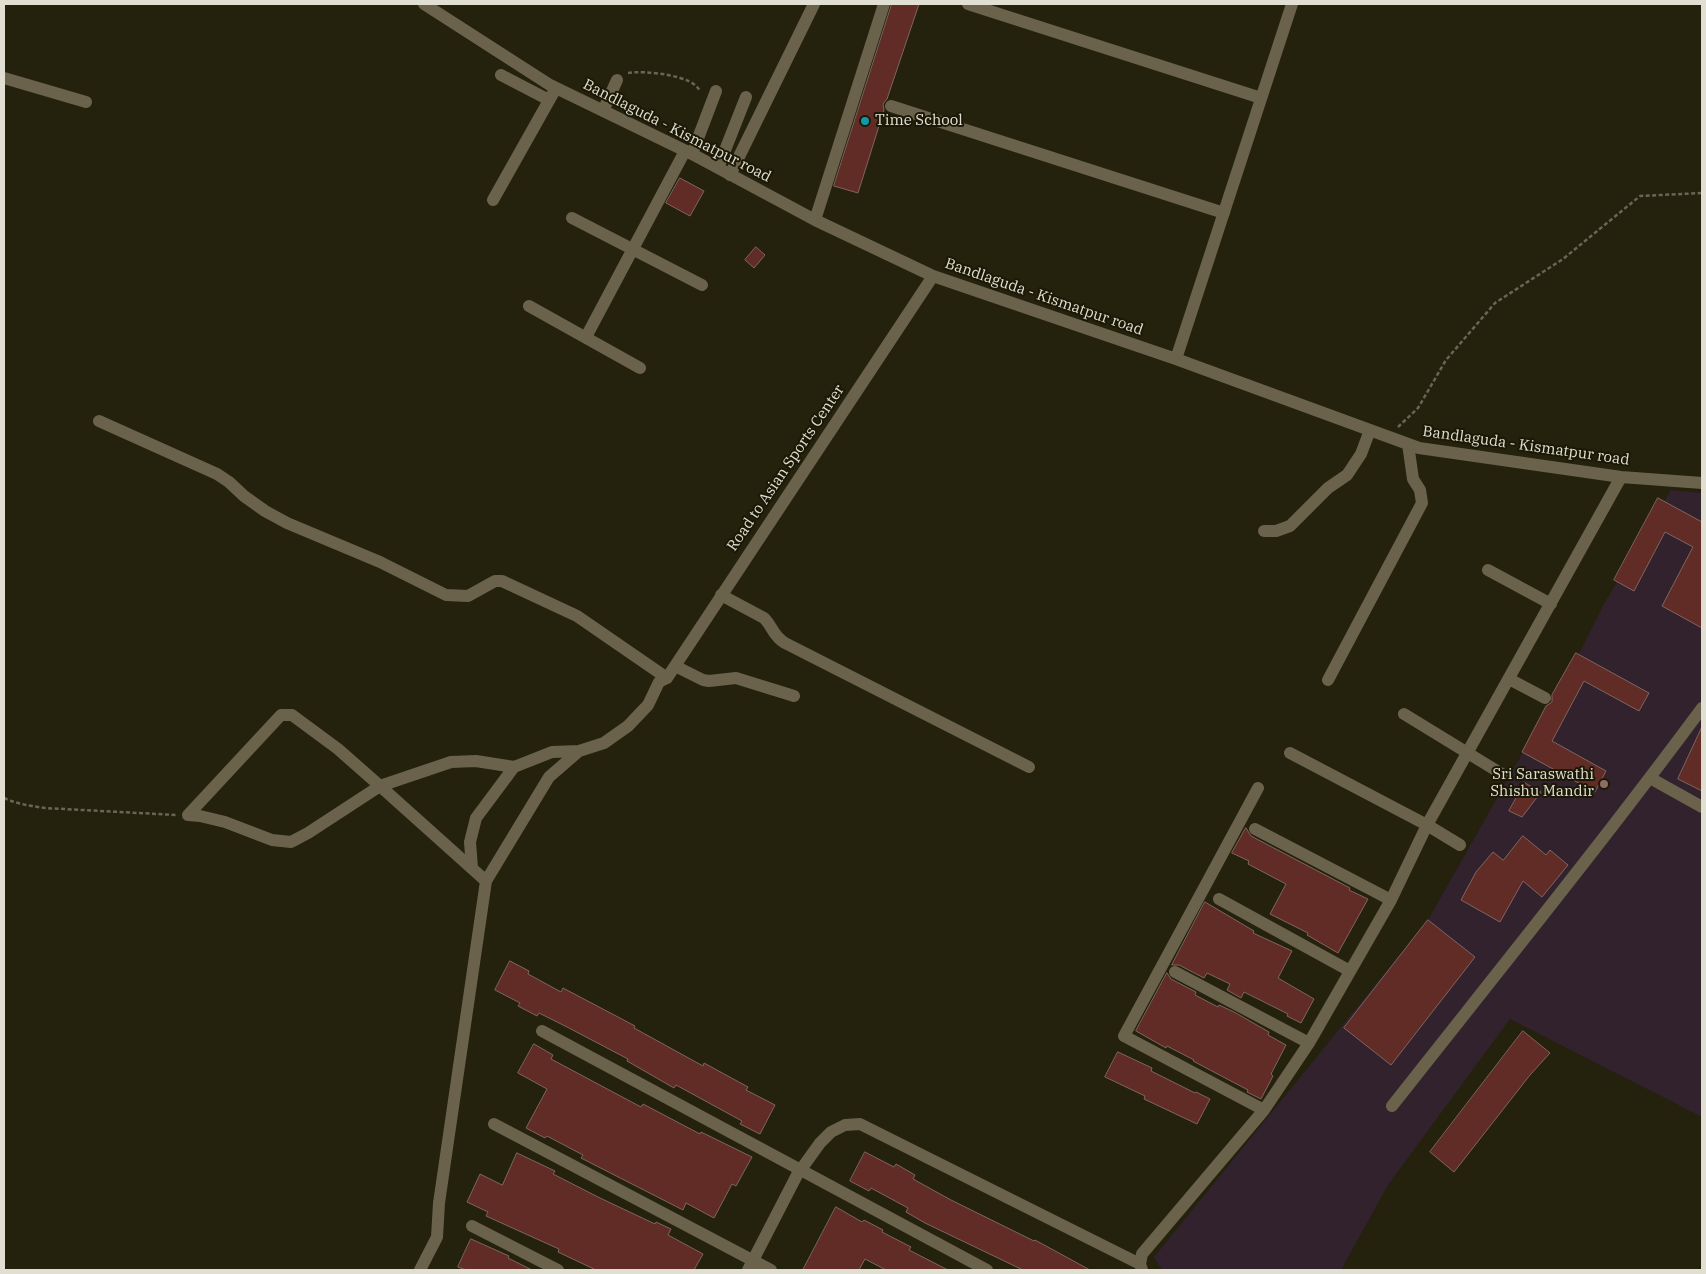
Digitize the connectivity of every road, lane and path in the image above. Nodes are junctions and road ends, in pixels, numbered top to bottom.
1 (424, 4) edge
2 (814, 4) edge
3 (884, 4) edge
4 (968, 4) edge
5 (1292, 4) edge
6 (501, 75) dead end
7 (4, 78) edge
8 (616, 80) joint
9 (556, 88) junction
10 (716, 91) dead end
11 (746, 97) dead end
12 (1261, 98) junction
13 (700, 99) dead end
14 (549, 100) junction
15 (86, 102) dead end
16 (891, 106) dead end
17 (603, 111) junction
18 (688, 153) junction
19 (718, 168) junction
20 (730, 175) junction
21 (1702, 193) edge
22 (493, 200) dead end
23 (1224, 213) junction
24 (572, 218) dead end
25 (814, 220) junction
26 (633, 249) junction
27 (933, 276) junction
28 (702, 285) dead end
29 (529, 306) dead end
30 (586, 338) junction
31 (1176, 359) junction
32 (640, 368) dead end
33 (99, 421) dead end
34 (1370, 430) junction
35 (1387, 436) junction
36 (1408, 444) junction
37 (1621, 478) junction
38 (1702, 483) edge
39 (1264, 531) dead end
40 (1488, 570) dead end
41 (721, 595) junction
42 (1551, 604) junction
43 (675, 666) junction
44 (667, 678) junction
45 (1509, 679) junction
46 (1328, 680) dead end
47 (794, 696) dead end
48 (1545, 698) dead end
49 (1702, 708) edge
50 (1404, 714) dead end
51 (579, 750) junction
52 (1290, 753) dead end
53 (1468, 753) junction
54 (514, 767) junction
55 (1029, 767) dead end
56 (1502, 774) dead end
57 (1650, 778) junction
58 (380, 786) junction
59 (1258, 788) dead end
60 (4, 798) edge
61 (1702, 807) edge
62 (188, 815) junction
63 (1428, 825) junction
64 (1255, 829) dead end
65 (1460, 845) dead end
66 (472, 868) junction
67 (486, 881) junction
68 (1219, 899) dead end
69 (1391, 900) junction
70 (1350, 970) junction
71 (1175, 972) dead end
72 (542, 1031) dead end
73 (1309, 1043) junction
74 (1392, 1106) dead end
75 (1264, 1110) junction
76 (494, 1124) dead end
77 (801, 1170) junction
78 (472, 1226) dead end
79 (750, 1265) edge
80 (1141, 1267) edge
81 (420, 1270) edge
82 (558, 1270) edge
83 (771, 1270) edge
84 (987, 1270) edge

1 - 9 street, Bandlaguda - Kismatpur road
2 - 20 street
3 - 25 street
4 - 12 street
5 - 12 street
6 - 14 street
7 - 15 street
8 - 13 path
8 - 17 street
9 - 14 street
9 - 17 street, Bandlaguda - Kismatpur road
10 - 18 street
11 - 19 street
12 - 23 street
14 - 22 street
16 - 23 street
17 - 18 street, Bandlaguda - Kismatpur road
18 - 19 street, Bandlaguda - Kismatpur road
18 - 26 street
19 - 20 street, Bandlaguda - Kismatpur road
20 - 25 street, Bandlaguda - Kismatpur road
21 - 35 path
23 - 31 street
24 - 26 street
25 - 27 street, Bandlaguda - Kismatpur road
26 - 28 street
26 - 30 street
27 - 31 street, Bandlaguda - Kismatpur road
27 - 41 street, Road to Asian Sports Center
29 - 30 street
30 - 32 street
31 - 34 street, Bandlaguda - Kismatpur road
33 - 44 street
34 - 35 street, Bandlaguda - Kismatpur road
34 - 39 street
35 - 36 street, Bandlaguda - Kismatpur road
36 - 37 street, Bandlaguda - Kismatpur road
36 - 46 street
37 - 38 street, Bandlaguda - Kismatpur road
37 - 42 street
40 - 42 street
41 - 43 street, Road to Asian Sports Center
41 - 55 street
42 - 45 street
43 - 44 street, Road to Asian Sports Center
43 - 47 street
44 - 51 street, Road to Asian Sports Center
45 - 48 street
45 - 53 street
49 - 57 street
50 - 53 street
51 - 54 street
51 - 67 street
52 - 63 street
53 - 56 street
53 - 63 street
54 - 58 street
54 - 66 street
57 - 61 street
57 - 74 street
58 - 62 street
58 - 62 street
58 - 66 street
59 - 75 street
60 - 62 path
63 - 65 street
63 - 69 street
64 - 69 street
66 - 67 street
67 - 81 street
68 - 70 street
69 - 70 street
70 - 73 street
71 - 73 street
72 - 77 street
73 - 75 street
75 - 80 street
76 - 79 street
77 - 79 street
77 - 80 street
77 - 84 street
78 - 82 street
79 - 83 street

